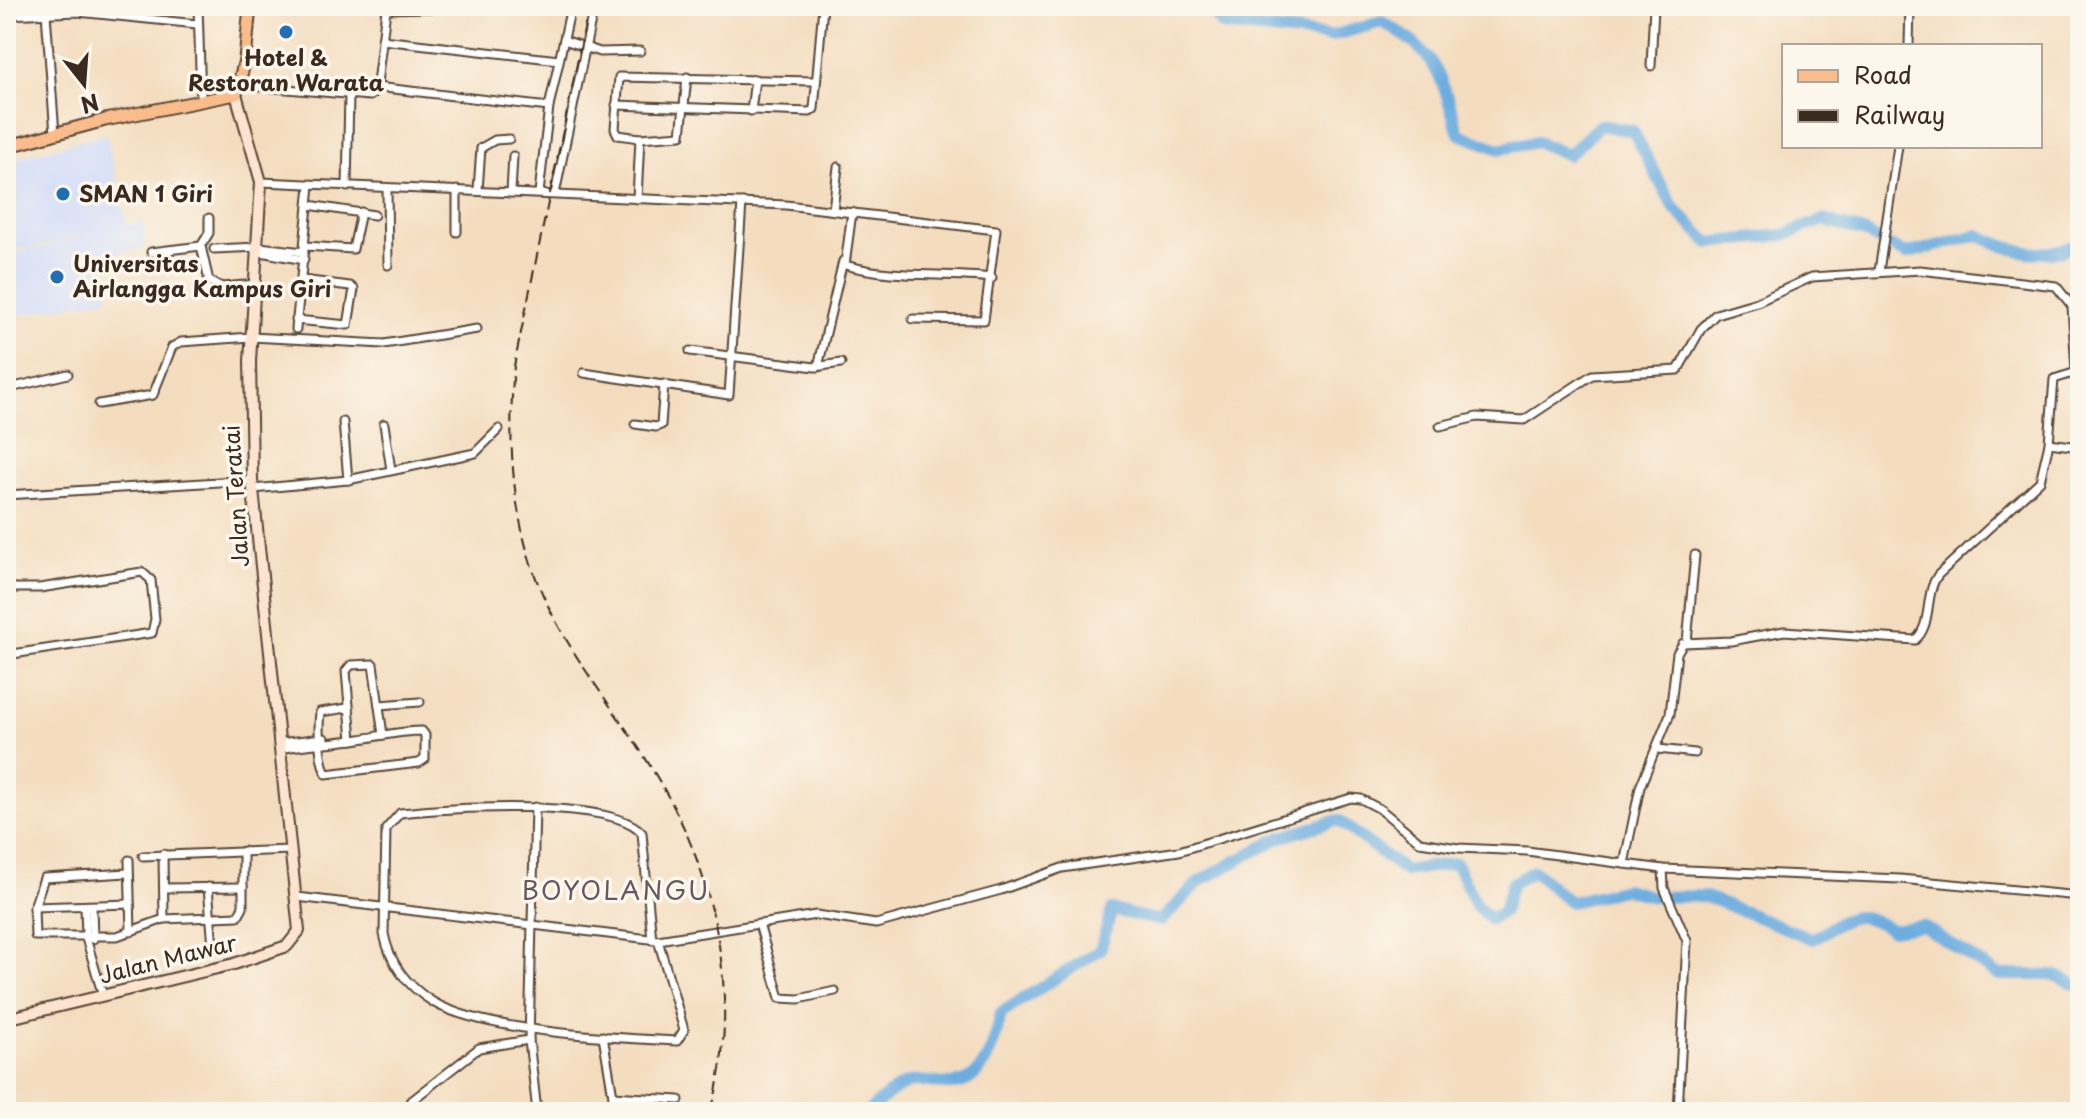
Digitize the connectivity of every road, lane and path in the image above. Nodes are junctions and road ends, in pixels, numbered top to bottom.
1 (198, 6) edge
2 (250, 6) edge
3 (523, 6) edge
4 (566, 6) edge
5 (594, 6) edge
6 (823, 6) edge
7 (1654, 6) edge
8 (1910, 6) edge
9 (46, 13) junction
10 (6, 15) edge
11 (197, 24) junction
12 (382, 40) junction
13 (564, 40) junction
14 (1909, 44) edge
15 (586, 47) junction
16 (640, 51) dead end
17 (559, 60) junction
18 (1651, 66) dead end
19 (687, 77) junction
20 (755, 79) junction
21 (814, 81) junction
22 (376, 87) junction
23 (238, 89) junction
24 (349, 95) junction
25 (201, 100) junction
26 (616, 105) junction
27 (549, 107) junction
28 (685, 108) junction
29 (751, 111) junction
30 (55, 134) junction
31 (640, 138) junction
32 (509, 139) dead end
33 (6, 147) edge
34 (1898, 148) edge
35 (513, 156) dead end
36 (838, 167) dead end
37 (261, 182) junction
38 (310, 185) junction
39 (347, 187) junction
40 (387, 188) junction
41 (457, 190) junction
42 (478, 190) junction
43 (511, 192) junction
44 (539, 193) junction
45 (555, 194) junction
46 (637, 199) junction
47 (742, 203) junction
48 (309, 205) junction
49 (833, 210) junction
50 (361, 212) junction
51 (852, 212) junction
52 (374, 215) dead end
53 (209, 218) dead end
54 (457, 232) dead end
55 (201, 246) junction
56 (214, 249) dead end
57 (257, 250) junction
58 (151, 252) dead end
59 (304, 253) junction
60 (843, 259) junction
61 (388, 265) dead end
62 (1879, 271) junction
63 (992, 278) junction
64 (302, 280) junction
65 (256, 284) junction
66 (913, 319) dead end
67 (477, 329) dead end
68 (251, 337) junction
69 (690, 351) dead end
70 (733, 357) junction
71 (841, 363) dead end
72 (818, 367) junction
73 (2078, 371) edge
74 (584, 373) dead end
75 (68, 374) dead end
76 (664, 384) junction
77 (6, 389) edge
78 (99, 404) dead end
79 (343, 422) dead end
80 (384, 424) dead end
81 (635, 424) dead end
82 (1440, 426) dead end
83 (499, 429) dead end
84 (2049, 443) junction
85 (2080, 447) edge
86 (391, 470) junction
87 (348, 480) junction
88 (252, 484) junction
89 (6, 495) edge
90 (1695, 555) dead end
91 (6, 588) edge
92 (1687, 642) junction
93 (6, 655) edge
94 (420, 702) dead end
95 (379, 705) junction
96 (348, 708) junction
97 (383, 735) junction
98 (352, 737) junction
99 (321, 741) junction
100 (278, 746) junction
101 (1658, 749) junction
102 (1695, 753) dead end
103 (535, 807) junction
104 (291, 850) junction
105 (243, 851) junction
106 (163, 854) junction
107 (143, 856) dead end
108 (129, 860) dead end
109 (1624, 864) junction
110 (1663, 869) junction
111 (128, 873) junction
112 (208, 887) junction
113 (243, 887) junction
114 (164, 888) junction
115 (2080, 896) edge
116 (297, 897) junction
117 (130, 904) junction
118 (89, 906) junction
119 (34, 907) junction
120 (386, 909) junction
121 (208, 918) junction
122 (164, 919) junction
123 (759, 924) junction
124 (534, 926) junction
125 (131, 932) junction
126 (90, 940) junction
127 (655, 940) junction
128 (213, 946) dead end
129 (835, 991) dead end
130 (103, 996) junction
131 (6, 1019) edge
132 (530, 1027) junction
133 (603, 1036) junction
134 (529, 1040) junction
135 (613, 1096) junction
136 (679, 1100) dead end
137 (619, 1110) edge
138 (405, 1112) edge
139 (537, 1112) edge
140 (553, 1112) edge
141 (1678, 1112) edge

1 - 11 street
2 - 23 main road
3 - 12 street
4 - 13 street
5 - 15 street
6 - 21 street
7 - 18 street
8 - 14 street
9 - 10 street
9 - 11 street
9 - 30 street
11 - 25 street
12 - 17 street
12 - 22 street
13 - 15 street
13 - 17 street
15 - 16 street
15 - 45 street
17 - 27 street
19 - 20 street
19 - 26 street
19 - 28 street
20 - 21 street
20 - 29 street
21 - 29 street
22 - 24 street
22 - 27 street
23 - 24 street
23 - 25 main road
23 - 37 street, Jalan Teratai
24 - 39 street
25 - 30 main road
26 - 28 street
26 - 31 street
27 - 44 street
28 - 29 street
28 - 31 street
30 - 33 main road
31 - 46 street
32 - 42 street
34 - 62 street
35 - 43 street
36 - 49 street
37 - 38 street
37 - 57 street, Jalan Teratai
38 - 39 street
38 - 48 street
39 - 40 street
40 - 41 street
40 - 61 street
41 - 42 street
41 - 54 street
42 - 43 street
43 - 44 street
44 - 45 street
45 - 46 street
46 - 47 street
47 - 49 street
47 - 70 street
48 - 50 street
48 - 59 street
49 - 51 street
50 - 52 street
50 - 59 street
51 - 60 street
51 - 63 street
53 - 55 street
55 - 58 street
55 - 65 street
56 - 57 street
57 - 59 street
57 - 65 street, Jalan Teratai
59 - 64 street
60 - 63 street
60 - 72 street
62 - 73 street
62 - 82 street
63 - 66 street
64 - 64 street
65 - 68 street, Jalan Teratai
67 - 68 street
68 - 78 street
68 - 88 street, Jalan Teratai
69 - 70 street
70 - 72 street
70 - 76 street
71 - 72 street
73 - 84 street
74 - 76 street
75 - 77 street
76 - 81 street
79 - 87 street
80 - 86 street
83 - 86 street
84 - 85 street
84 - 92 street
86 - 87 street
87 - 88 street
88 - 89 street
88 - 100 street, Jalan Teratai
90 - 92 street
91 - 93 street
92 - 101 street
94 - 95 street
95 - 96 street
95 - 97 street
96 - 98 street
96 - 99 street
97 - 98 street
97 - 99 street
98 - 99 street
99 - 100 street
100 - 104 street, Jalan Teratai
101 - 102 street
101 - 109 street
103 - 120 street
103 - 124 street
103 - 127 street
104 - 105 street
104 - 116 street, Jalan Teratai
105 - 106 street
105 - 113 street
106 - 107 street
106 - 114 street
108 - 111 street
109 - 110 street
109 - 123 street
110 - 115 street
110 - 141 street
111 - 117 street
111 - 119 street
112 - 113 street
112 - 114 street
112 - 121 street
113 - 121 street
114 - 122 street
116 - 120 street
116 - 130 street, Jalan Mawar
117 - 118 street
117 - 125 street
118 - 119 street
118 - 126 street
119 - 126 street
120 - 124 street
120 - 132 street
121 - 122 street
121 - 128 street
122 - 125 street
123 - 127 street
123 - 129 street
124 - 127 street
124 - 132 street
125 - 126 street
126 - 130 street
127 - 133 street
130 - 131 street, Jalan Mawar
132 - 133 street
132 - 134 street
133 - 135 street
134 - 138 street
134 - 139 street
135 - 136 street
135 - 137 street
137 - 140 street

